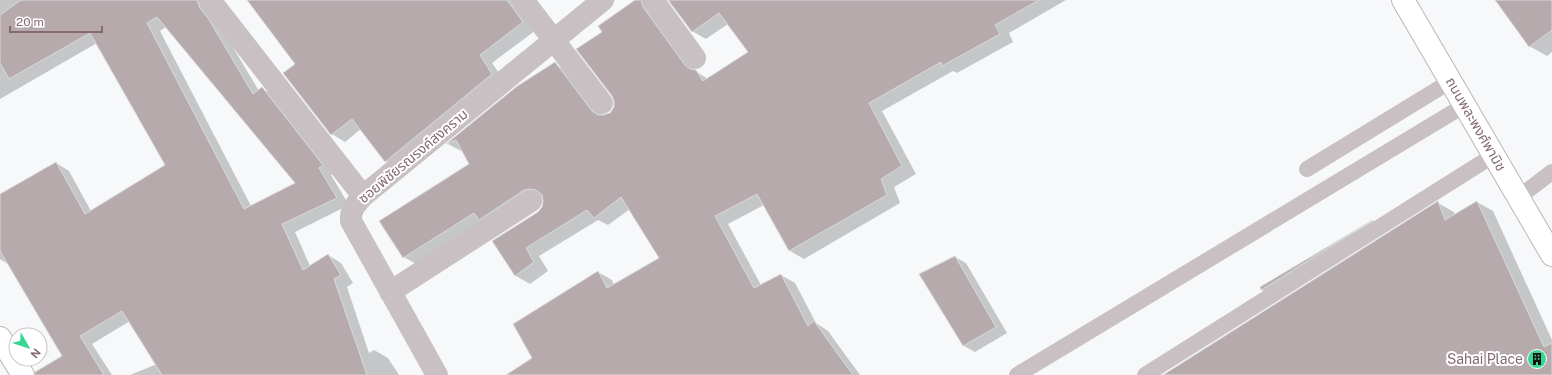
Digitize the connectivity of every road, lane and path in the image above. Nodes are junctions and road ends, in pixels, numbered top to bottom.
1 (210, 0) edge
2 (523, 0) edge
3 (603, 0) edge
4 (653, 0) edge
5 (1403, 0) edge
6 (553, 39) junction
7 (695, 58) dead end
8 (1451, 81) junction
9 (602, 103) dead end
10 (1465, 105) junction
11 (1494, 155) junction
12 (1307, 169) dead end
13 (1552, 172) edge
14 (363, 196) junction
15 (1519, 197) junction
16 (531, 201) dead end
17 (1551, 249) edge
18 (390, 292) junction
19 (0, 338) edge
20 (23, 375) edge
21 (437, 375) edge
22 (1017, 375) edge
23 (1145, 375) edge

1 - 14 street
2 - 6 street
3 - 6 street, ซอยพิชัยรณรงค์สงคราม
4 - 7 street
5 - 8 street, ถนนพละพงศ์พานิช
6 - 9 street
6 - 14 street, ซอยพิชัยรณรงค์สงคราม
8 - 10 street, ถนนพละพงศ์พานิช
8 - 12 lane
10 - 11 street, ถนนพละพงศ์พานิช
10 - 22 lane
11 - 15 street, ถนนพละพงศ์พานิช
11 - 23 lane
13 - 15 lane
14 - 18 street, ซอยพิชัยรณรงค์สงคราม
15 - 17 street, ถนนพละพงศ์พานิช
16 - 18 street
18 - 21 street, ซอยพิชัยรณรงค์สงคราม
19 - 20 street

